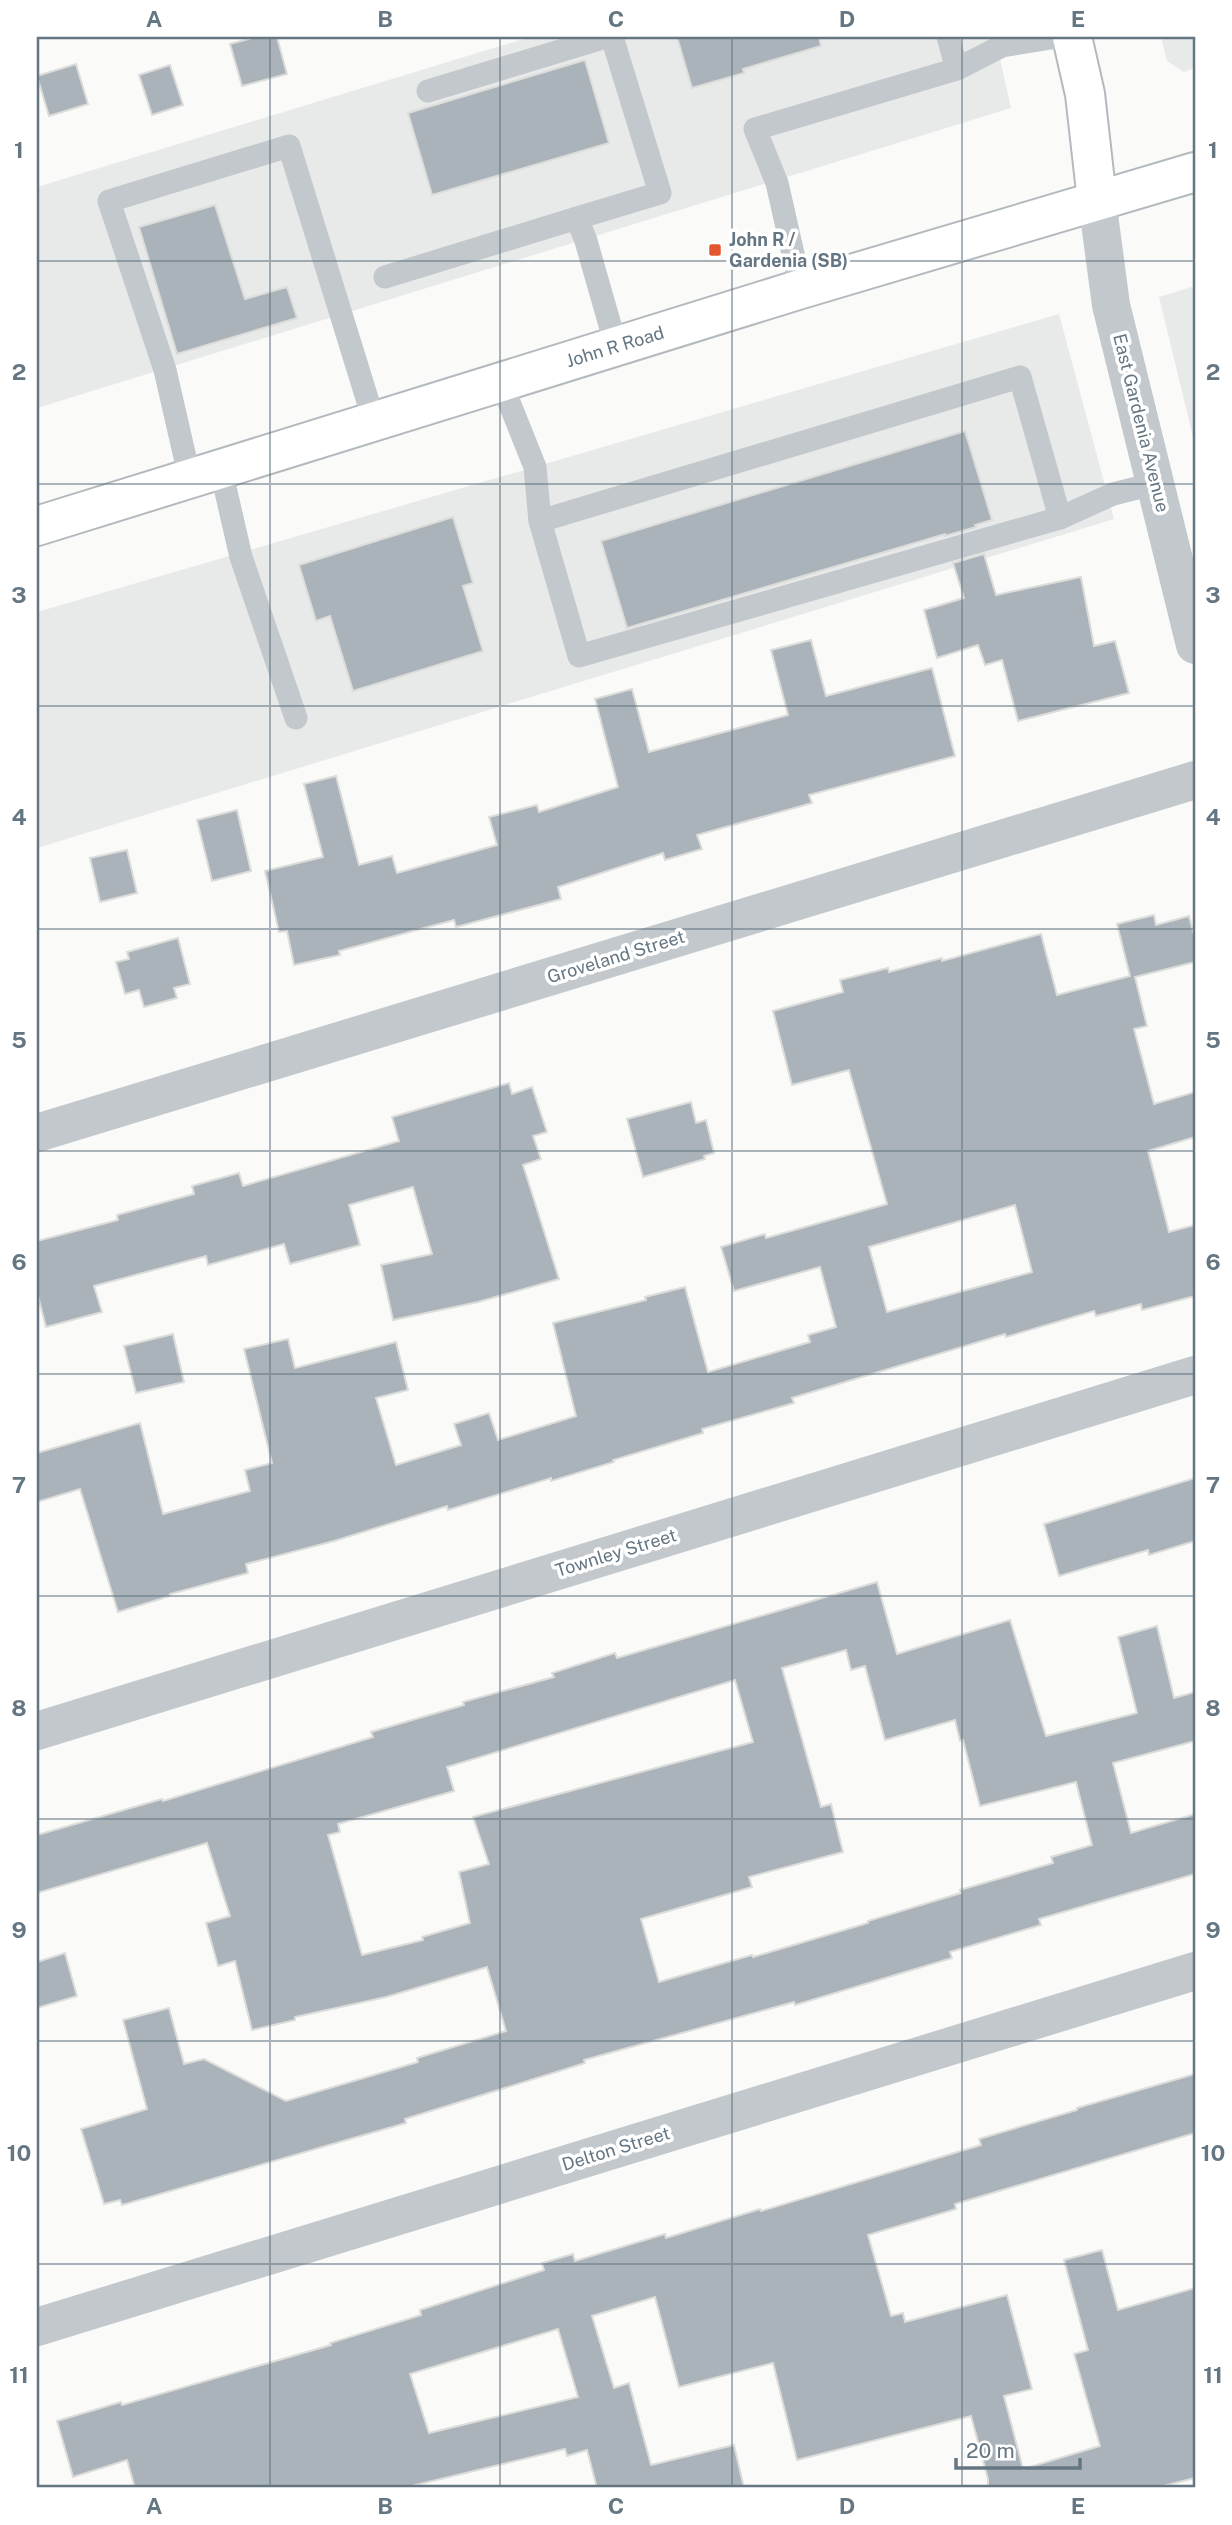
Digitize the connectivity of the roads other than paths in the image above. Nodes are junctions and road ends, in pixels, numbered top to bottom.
1 (606, 37) edge
2 (612, 37) edge
3 (948, 37) edge
4 (1057, 37) edge
5 (1072, 37) edge
6 (957, 69) junction
7 (428, 91) dead end
8 (1195, 172) edge
9 (1097, 200) junction
10 (577, 218) junction
11 (385, 277) dead end
12 (801, 289) junction
13 (616, 346) junction
14 (500, 382) junction
15 (374, 421) junction
16 (205, 475) junction
17 (1157, 483) junction
18 (1060, 518) junction
19 (540, 521) junction
20 (37, 526) edge
21 (1195, 645) edge
22 (296, 718) dead end
23 (1195, 780) edge
24 (37, 1133) edge
25 (1195, 1375) edge
26 (37, 1731) edge
27 (1195, 1971) edge
28 (37, 2327) edge

1 - 7 lane
2 - 10 lane
3 - 6 lane
4 - 6 lane
5 - 9 main road
6 - 12 lane
8 - 9 main road, John R Road
9 - 12 main road, John R Road
9 - 17 street, East Gardenia Avenue
10 - 11 lane
10 - 13 lane
12 - 13 main road, John R Road
13 - 14 main road, John R Road
14 - 15 main road, John R Road
14 - 19 lane
15 - 16 main road, John R Road
15 - 16 lane
16 - 20 main road, John R Road
16 - 22 lane
17 - 18 lane
17 - 21 street, East Gardenia Avenue
18 - 19 lane
18 - 19 lane
23 - 24 street, Groveland Street
25 - 26 street, Townley Street
27 - 28 street, Delton Street

